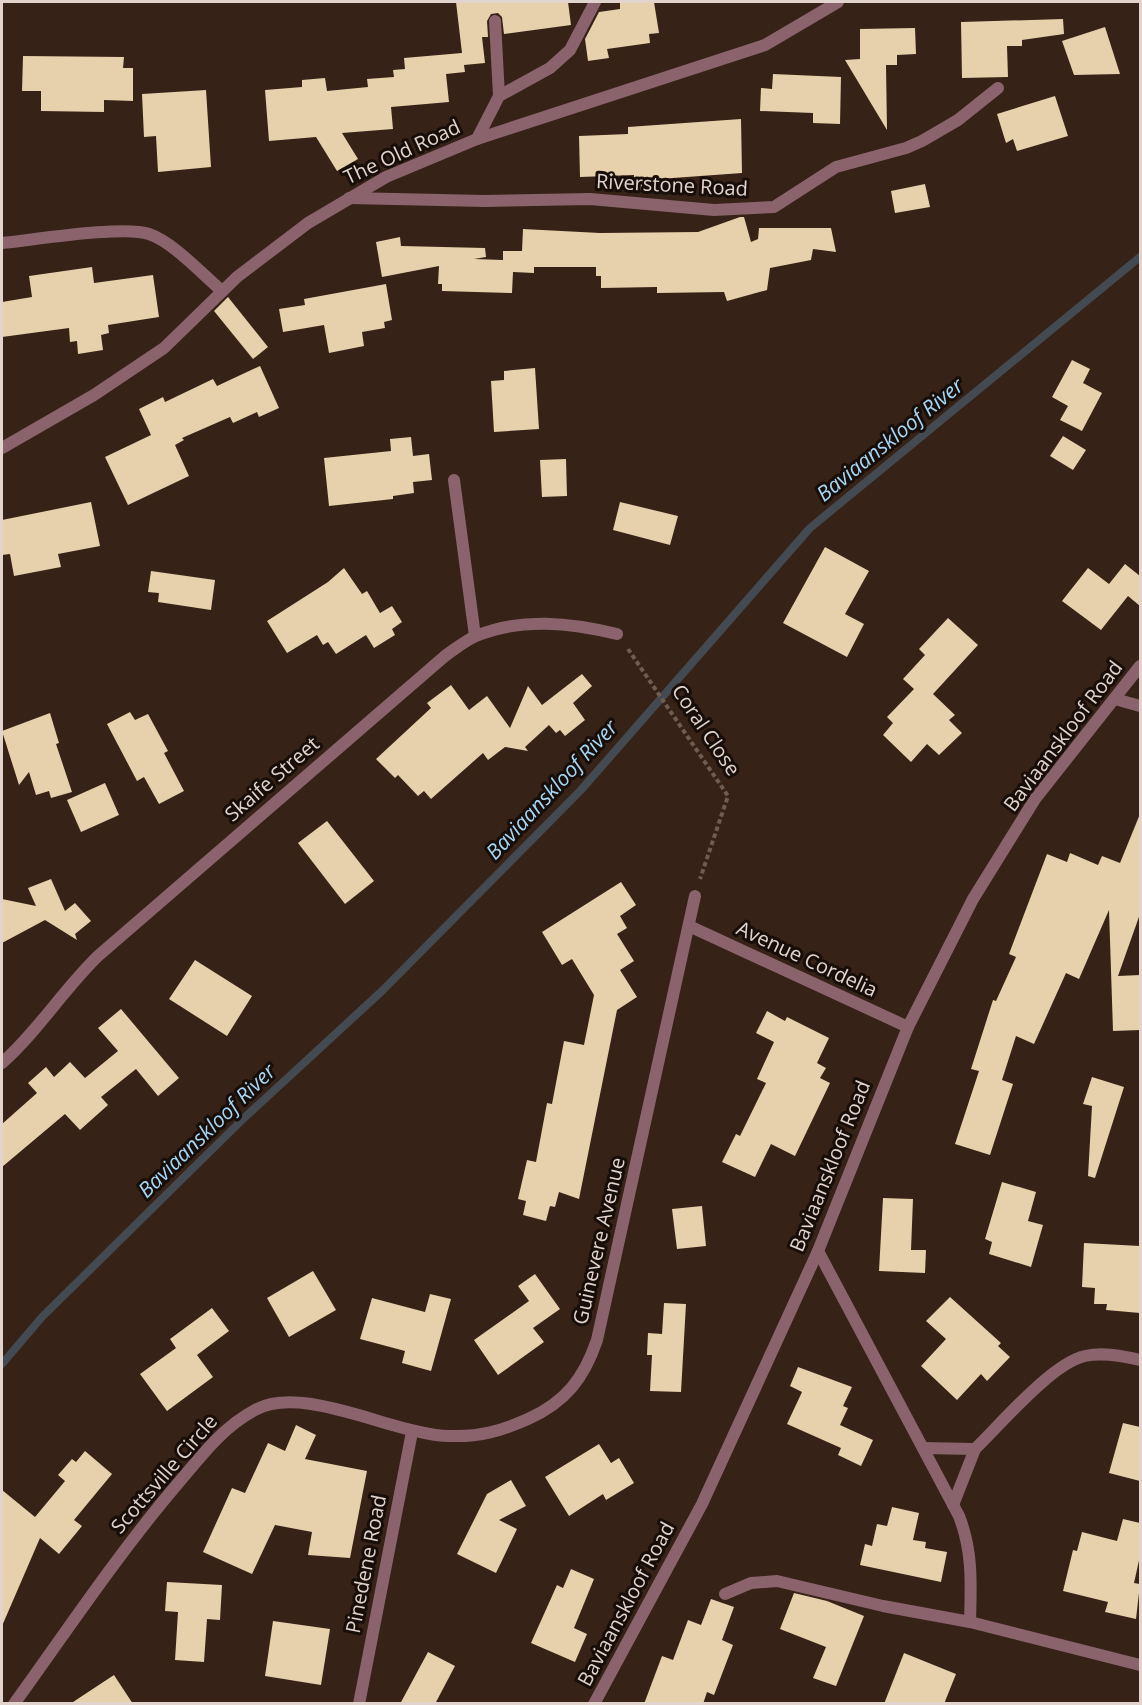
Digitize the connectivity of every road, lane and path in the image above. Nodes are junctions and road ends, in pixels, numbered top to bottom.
1 (595, 2) edge
2 (838, 2) edge
3 (495, 21) dead end
4 (998, 88) dead end
5 (499, 96) junction
6 (477, 139) junction
7 (348, 198) junction
8 (2, 243) edge
9 (222, 291) junction
10 (2, 448) edge
11 (454, 480) dead end
12 (617, 634) joint
13 (475, 636) junction
14 (1140, 666) edge
15 (1115, 699) junction
16 (1140, 706) edge
17 (695, 896) joint
18 (689, 926) junction
19 (908, 1027) junction
20 (2, 1063) edge
21 (818, 1251) junction
22 (1140, 1360) edge
23 (412, 1432) junction
24 (923, 1448) junction
25 (975, 1449) junction
26 (953, 1505) junction
27 (725, 1594) dead end
28 (970, 1622) junction
29 (1140, 1665) edge
30 (14, 1704) edge
31 (359, 1704) edge
32 (594, 1704) edge

1 - 5 street
2 - 6 street, The Old Road
3 - 5 street
4 - 7 street, Riverstone Road
5 - 6 street
6 - 7 street, The Old Road
7 - 9 street, The Old Road
8 - 9 street
9 - 10 street, The Old Road
11 - 13 street
12 - 13 street, Skaife Street
12 - 17 path, Coral Close
13 - 20 street, Skaife Street
14 - 15 street, Baviaanskloof Road
15 - 16 street
15 - 19 street, Baviaanskloof Road
17 - 18 street
18 - 19 street, Avenue Cordelia
18 - 23 street, Guinevere Avenue
19 - 21 street, Baviaanskloof Road
21 - 24 street
21 - 32 street, Baviaanskloof Road
22 - 25 street
23 - 30 street, Scottsville Circle
23 - 31 street, Pinedene Road
24 - 25 street
24 - 26 street
25 - 26 street
26 - 28 street
27 - 28 street
28 - 29 street

